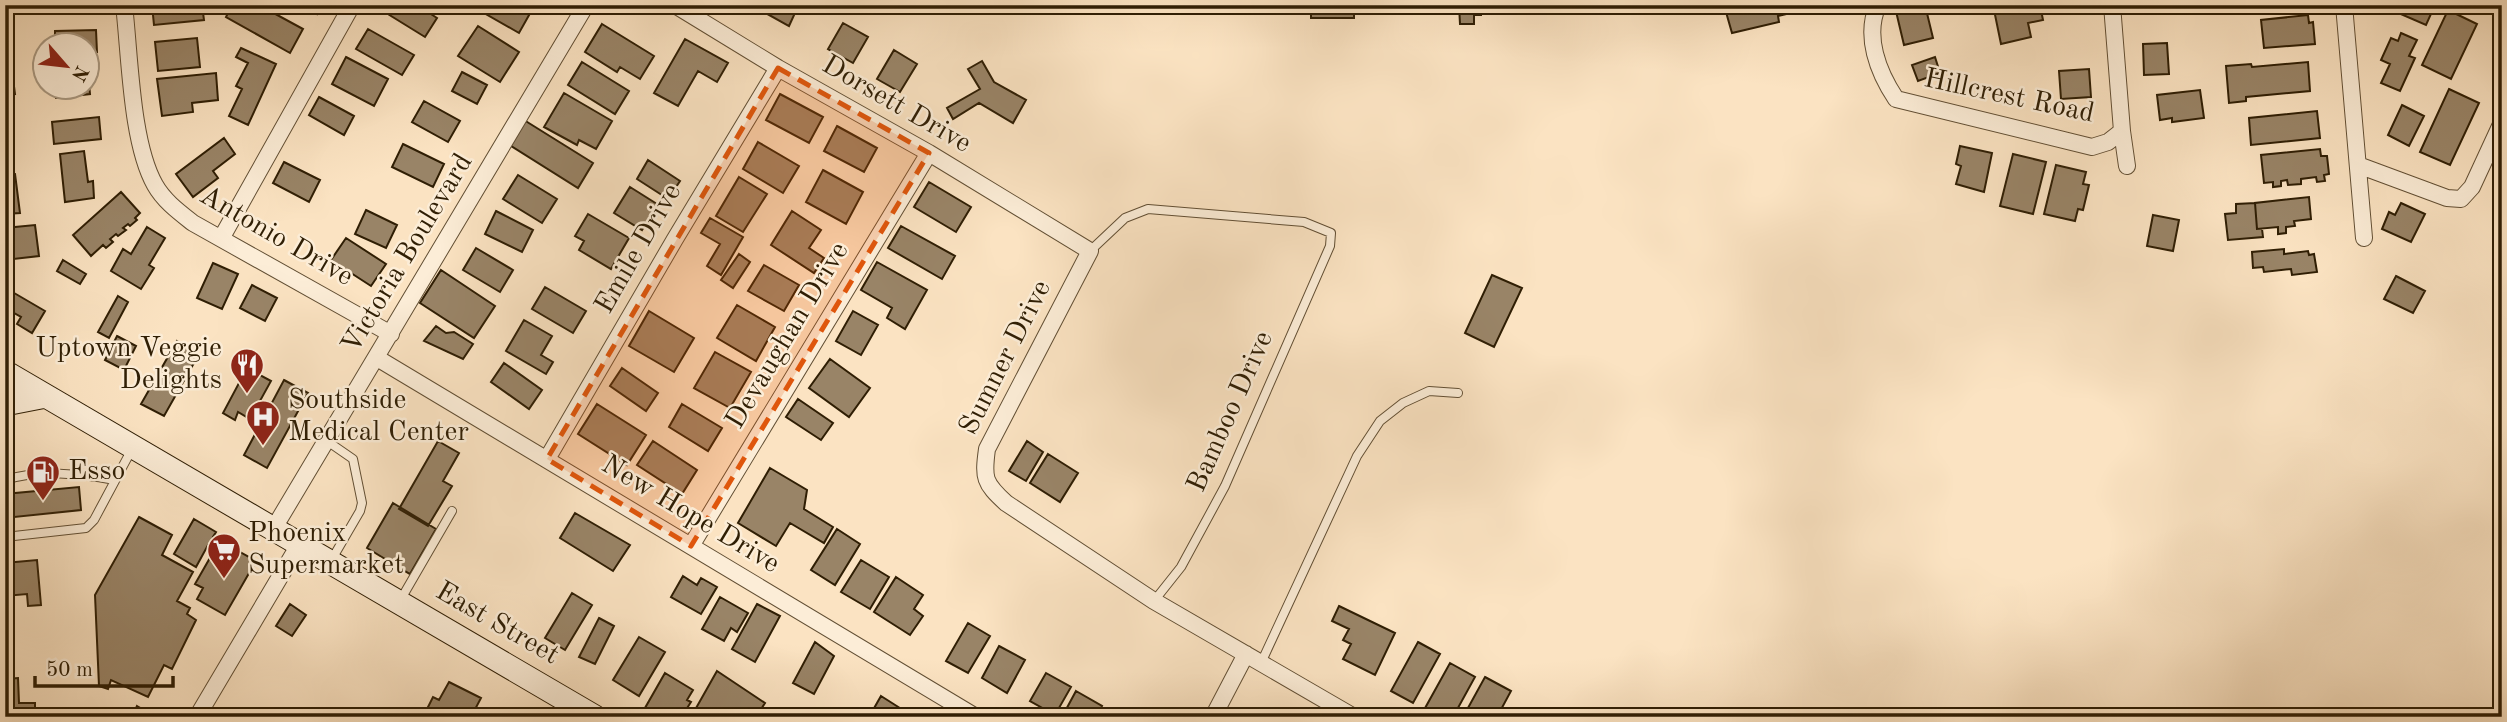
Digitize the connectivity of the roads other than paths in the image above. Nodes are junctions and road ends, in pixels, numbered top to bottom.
1 (124, 5) edge
2 (352, 5) edge
3 (586, 5) edge
4 (675, 5) edge
5 (1878, 5) edge
6 (2112, 5) edge
7 (2344, 5) edge
8 (779, 68) junction
9 (2502, 122) edge
10 (2122, 131) junction
11 (929, 153) junction
12 (2127, 166) dead end
13 (2358, 166) junction
14 (1331, 233) joint
15 (222, 237) junction
16 (2364, 238) dead end
17 (1090, 251) junction
18 (391, 334) junction
19 (377, 358) junction
20 (5, 372) edge
21 (1458, 393) dead end
22 (46, 396) junction
23 (5, 404) edge
24 (327, 441) junction
25 (133, 447) junction
26 (547, 459) junction
27 (5, 480) edge
28 (115, 480) junction
29 (452, 511) dead end
30 (274, 528) junction
31 (5, 537) edge
32 (300, 543) junction
33 (691, 546) junction
34 (331, 561) junction
35 (400, 601) junction
36 (1154, 601) junction
37 (1246, 654) junction
38 (1261, 663) junction
39 (197, 717) edge
40 (596, 717) edge
41 (976, 717) edge
42 (1213, 717) edge
43 (1354, 717) edge

1 - 15 street, Antonio Drive
2 - 15 street
3 - 18 street, Victoria Boulevard
4 - 8 street, Dorsett Drive
5 - 10 street, Hillcrest Road
6 - 10 street, Hillcrest Road
7 - 13 street
8 - 11 street, Dorsett Drive
8 - 26 street, Emile Drive
9 - 13 street
10 - 12 street
11 - 17 street, Dorsett Drive
11 - 33 street, Devaughan Drive
13 - 16 street
14 - 17 lane, Sumner Drive
14 - 36 lane, Bamboo Drive
15 - 18 street, Antonio Drive
17 - 36 street, Sumner Drive
18 - 19 street, Victoria Boulevard
19 - 24 street, Victoria Boulevard
19 - 26 street, New Hope Drive
20 - 22 main road, East Street
21 - 38 lane
22 - 23 main road
22 - 25 main road, East Street
24 - 30 street, Victoria Boulevard
24 - 34 lane
25 - 28 lane
25 - 30 main road, East Street
26 - 33 street, New Hope Drive
27 - 28 lane
28 - 31 lane
29 - 35 lane
30 - 32 main road, East Street
32 - 34 main road, East Street
32 - 39 street
33 - 41 street, New Hope Drive
34 - 35 main road, East Street
35 - 40 main road, East Street
36 - 37 street, Sumner Drive
37 - 38 street, Sumner Drive
37 - 42 street
38 - 43 street, Sumner Drive

